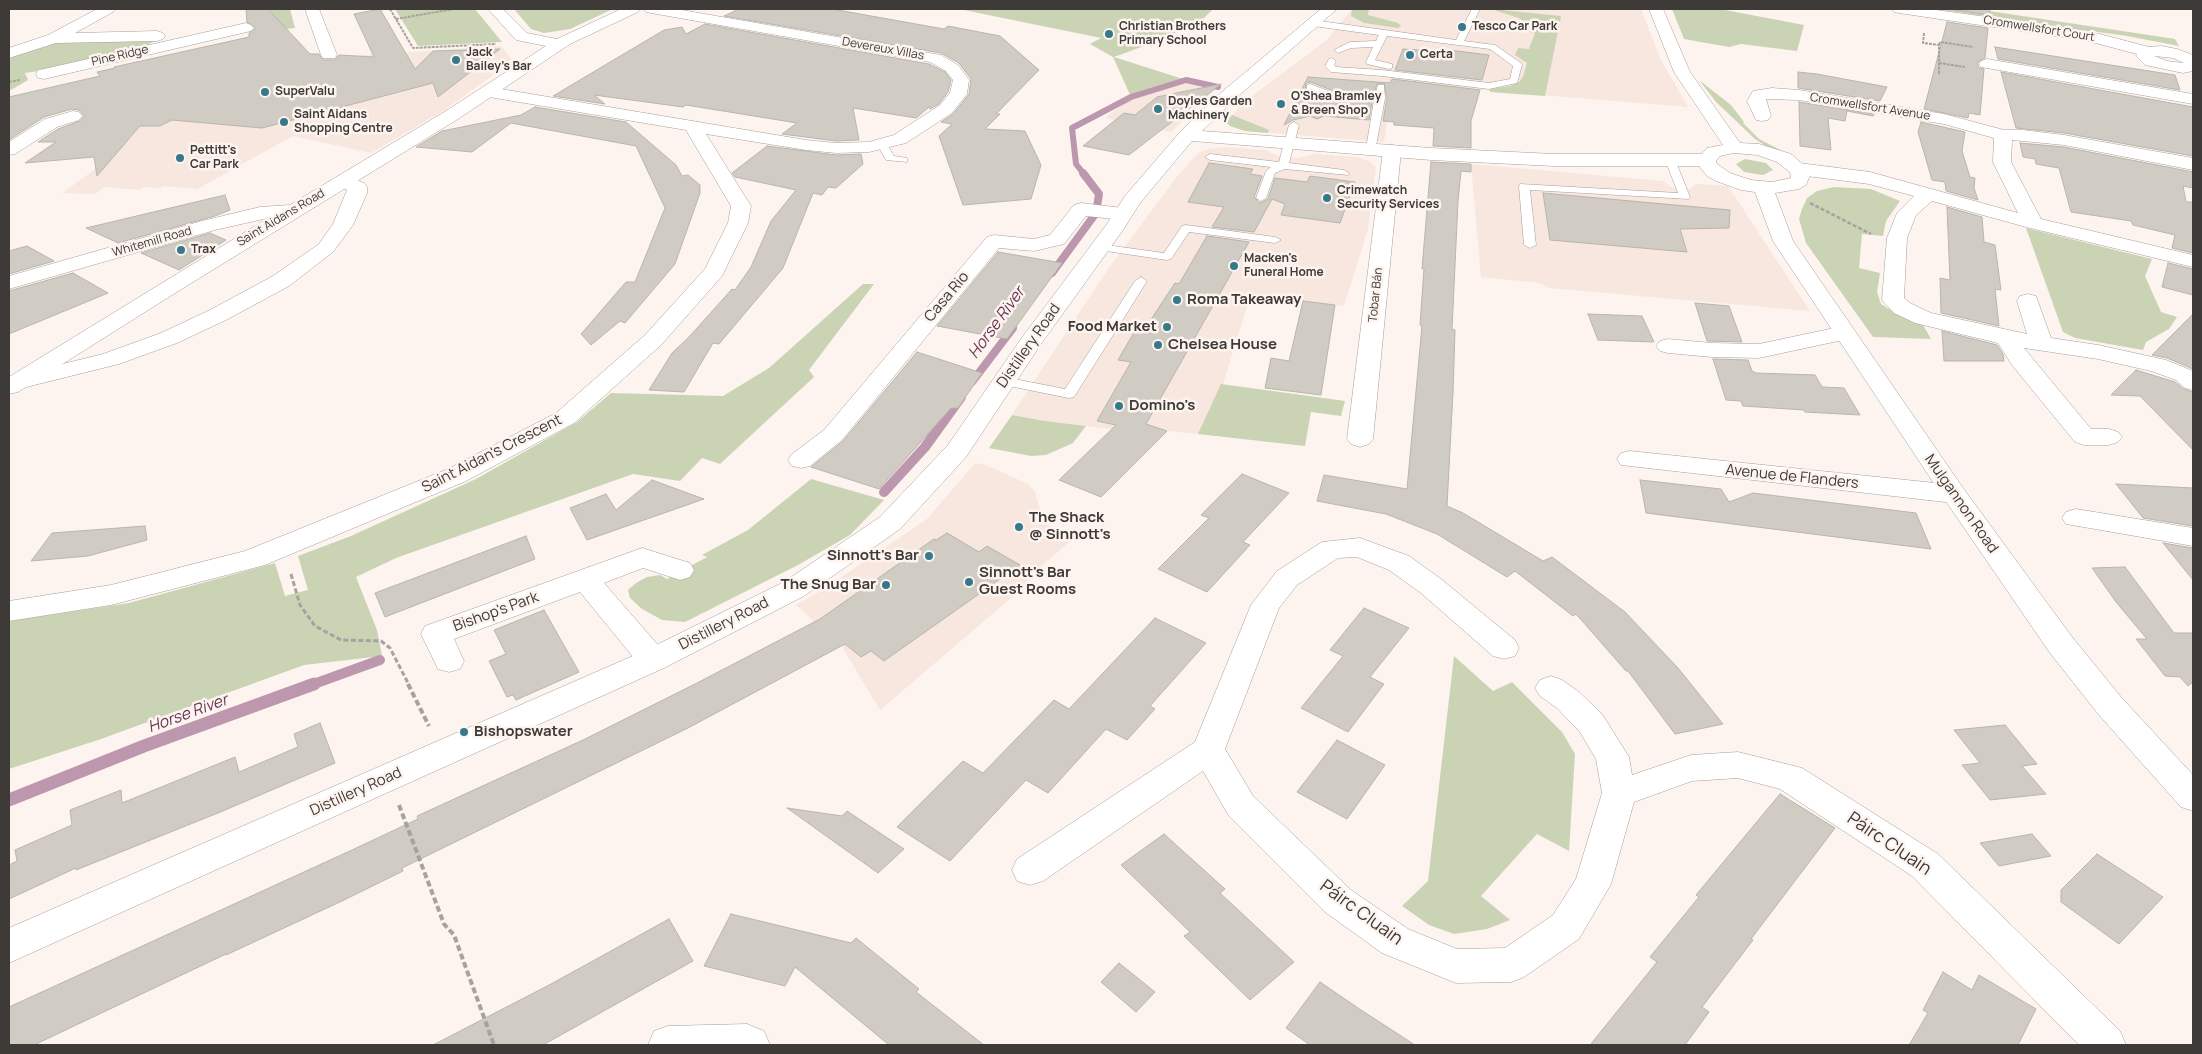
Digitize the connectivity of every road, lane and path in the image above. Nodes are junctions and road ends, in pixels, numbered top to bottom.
1 (108, 9) edge
2 (312, 9) edge
3 (390, 9) edge
4 (454, 9) edge
5 (495, 9) edge
6 (633, 9) edge
7 (651, 9) edge
8 (1330, 9) edge
9 (1476, 9) edge
10 (1656, 9) edge
11 (1899, 9) edge
12 (1926, 13) junction
13 (396, 19) junction
14 (1313, 24) junction
15 (246, 28) dead end
16 (1384, 33) junction
17 (522, 37) junction
18 (54, 38) junction
19 (196, 38) junction
20 (1459, 43) junction
21 (499, 44) dead end
22 (560, 44) junction
23 (1378, 44) junction
24 (1338, 50) dead end
25 (9, 53) edge
26 (329, 55) dead end
27 (1332, 61) dead end
28 (2188, 62) edge
29 (1987, 64) dead end
30 (528, 66) junction
31 (1442, 72) dead end
32 (44, 74) dead end
33 (1938, 74) dead end
34 (1428, 75) junction
35 (2193, 76) edge
36 (1483, 77) dead end
37 (1514, 81) junction
38 (1310, 87) dead end
39 (1382, 87) dead end
40 (489, 92) junction
41 (1380, 98) junction
42 (2193, 99) edge
43 (73, 116) dead end
44 (1762, 116) dead end
45 (692, 126) junction
46 (1291, 134) junction
47 (1187, 135) junction
48 (2003, 135) junction
49 (882, 144) junction
50 (1734, 148) junction
51 (9, 150) edge
52 (1382, 150) junction
53 (1210, 157) dead end
54 (903, 160) dead end
55 (1707, 160) junction
56 (1671, 162) junction
57 (2193, 164) edge
58 (1283, 166) junction
59 (1799, 169) junction
60 (1344, 173) dead end
61 (343, 181) junction
62 (1772, 188) junction
63 (1927, 195) junction
64 (1261, 198) dead end
65 (297, 209) junction
66 (1103, 211) junction
67 (2032, 222) junction
68 (1275, 240) dead end
69 (1530, 245) dead end
70 (1099, 247) junction
71 (1891, 249) junction
72 (2193, 261) edge
73 (1141, 281) dead end
74 (9, 283) edge
75 (2028, 301) dead end
76 (1844, 333) junction
77 (2007, 338) junction
78 (2042, 344) junction
79 (1668, 346) dead end
80 (1004, 381) junction
81 (2193, 383) edge
82 (13, 385) edge
83 (2109, 437) dead end
84 (1360, 439) dead end
85 (1630, 459) dead end
86 (801, 460) dead end
87 (1954, 494) junction
88 (2076, 518) dead end
89 (2193, 537) edge
90 (282, 547) junction
91 (680, 570) dead end
92 (585, 579) junction
93 (9, 611) edge
94 (1504, 648) dead end
95 (653, 660) junction
96 (450, 661) dead end
97 (1551, 688) dead end
98 (1208, 750) junction
99 (443, 753) junction
100 (388, 777) junction
101 (1619, 793) junction
102 (2193, 797) edge
103 (1030, 870) dead end
104 (9, 946) edge
105 (494, 1045) edge
106 (668, 1045) edge
107 (750, 1045) edge
108 (2106, 1045) edge

1 - 18 street, Pine Ridge
2 - 26 street
3 - 13 path
4 - 13 path
5 - 17 street
6 - 22 street, Saint Aidans Road
7 - 49 street, Devereux Villas
8 - 14 street, Distillery Road
9 - 20 lane
10 - 50 street
11 - 12 street, Cromwellsfort Court
12 - 28 street, Cromwellsfort Court
12 - 33 path
13 - 21 path
14 - 16 lane
14 - 47 street, Distillery Road
15 - 19 street, Pine Ridge
16 - 20 lane
16 - 23 lane
17 - 22 street
17 - 30 street
18 - 19 street, Pine Ridge
18 - 25 street, Pine Ridge
19 - 32 street, Pine Ridge
20 - 37 lane
22 - 30 street, Saint Aidans Road
23 - 24 lane
23 - 34 lane
27 - 34 lane
28 - 35 street, Cromwellsfort Court
29 - 42 street
30 - 40 street, Saint Aidans Road
31 - 34 lane
34 - 37 lane
36 - 37 lane
38 - 41 lane
39 - 41 lane
40 - 45 street
40 - 61 street, Saint Aidans Road
41 - 52 lane
43 - 51 street
44 - 48 street, Cromwellsfort Avenue
45 - 49 street, Devereux Villas
45 - 90 street, Saint Aidan's Crescent
46 - 47 street
46 - 52 street
46 - 58 lane
47 - 66 street, Distillery Road
48 - 57 street, Cromwellsfort Avenue
48 - 67 street
49 - 54 lane
50 - 55 street
50 - 59 street
52 - 56 street
52 - 84 street, Tobar Bán
53 - 58 lane
55 - 56 street
55 - 62 street
56 - 69 lane
58 - 60 lane
58 - 64 lane
59 - 62 street
59 - 63 street
61 - 65 street, Saint Aidans Road
61 - 82 street
62 - 71 path
62 - 76 street, Mulgannon Road
63 - 67 street
63 - 71 street
65 - 74 street, Whitemill Road
65 - 82 street, Saint Aidans Road
66 - 70 street, Distillery Road
66 - 86 street, Casa Rio
67 - 72 street
68 - 70 lane
70 - 80 street, Distillery Road
71 - 77 street
73 - 80 lane
75 - 78 street
76 - 79 street
76 - 87 street, Mulgannon Road
77 - 78 street
77 - 83 street
78 - 81 street
80 - 95 street, Distillery Road
85 - 87 street, Avenue de Flanders
87 - 102 street, Mulgannon Road
88 - 89 street
90 - 93 street, Saint Aidan's Crescent
90 - 99 path
91 - 92 street, Bishop's Park
92 - 95 street
92 - 96 street, Bishop's Park
94 - 98 street
95 - 99 street, Distillery Road
97 - 101 street, Páirc Cluain
98 - 101 street, Páirc Cluain
98 - 103 street
99 - 100 street, Distillery Road
100 - 104 street, Distillery Road
100 - 105 path
101 - 108 street, Páirc Cluain
106 - 107 street

